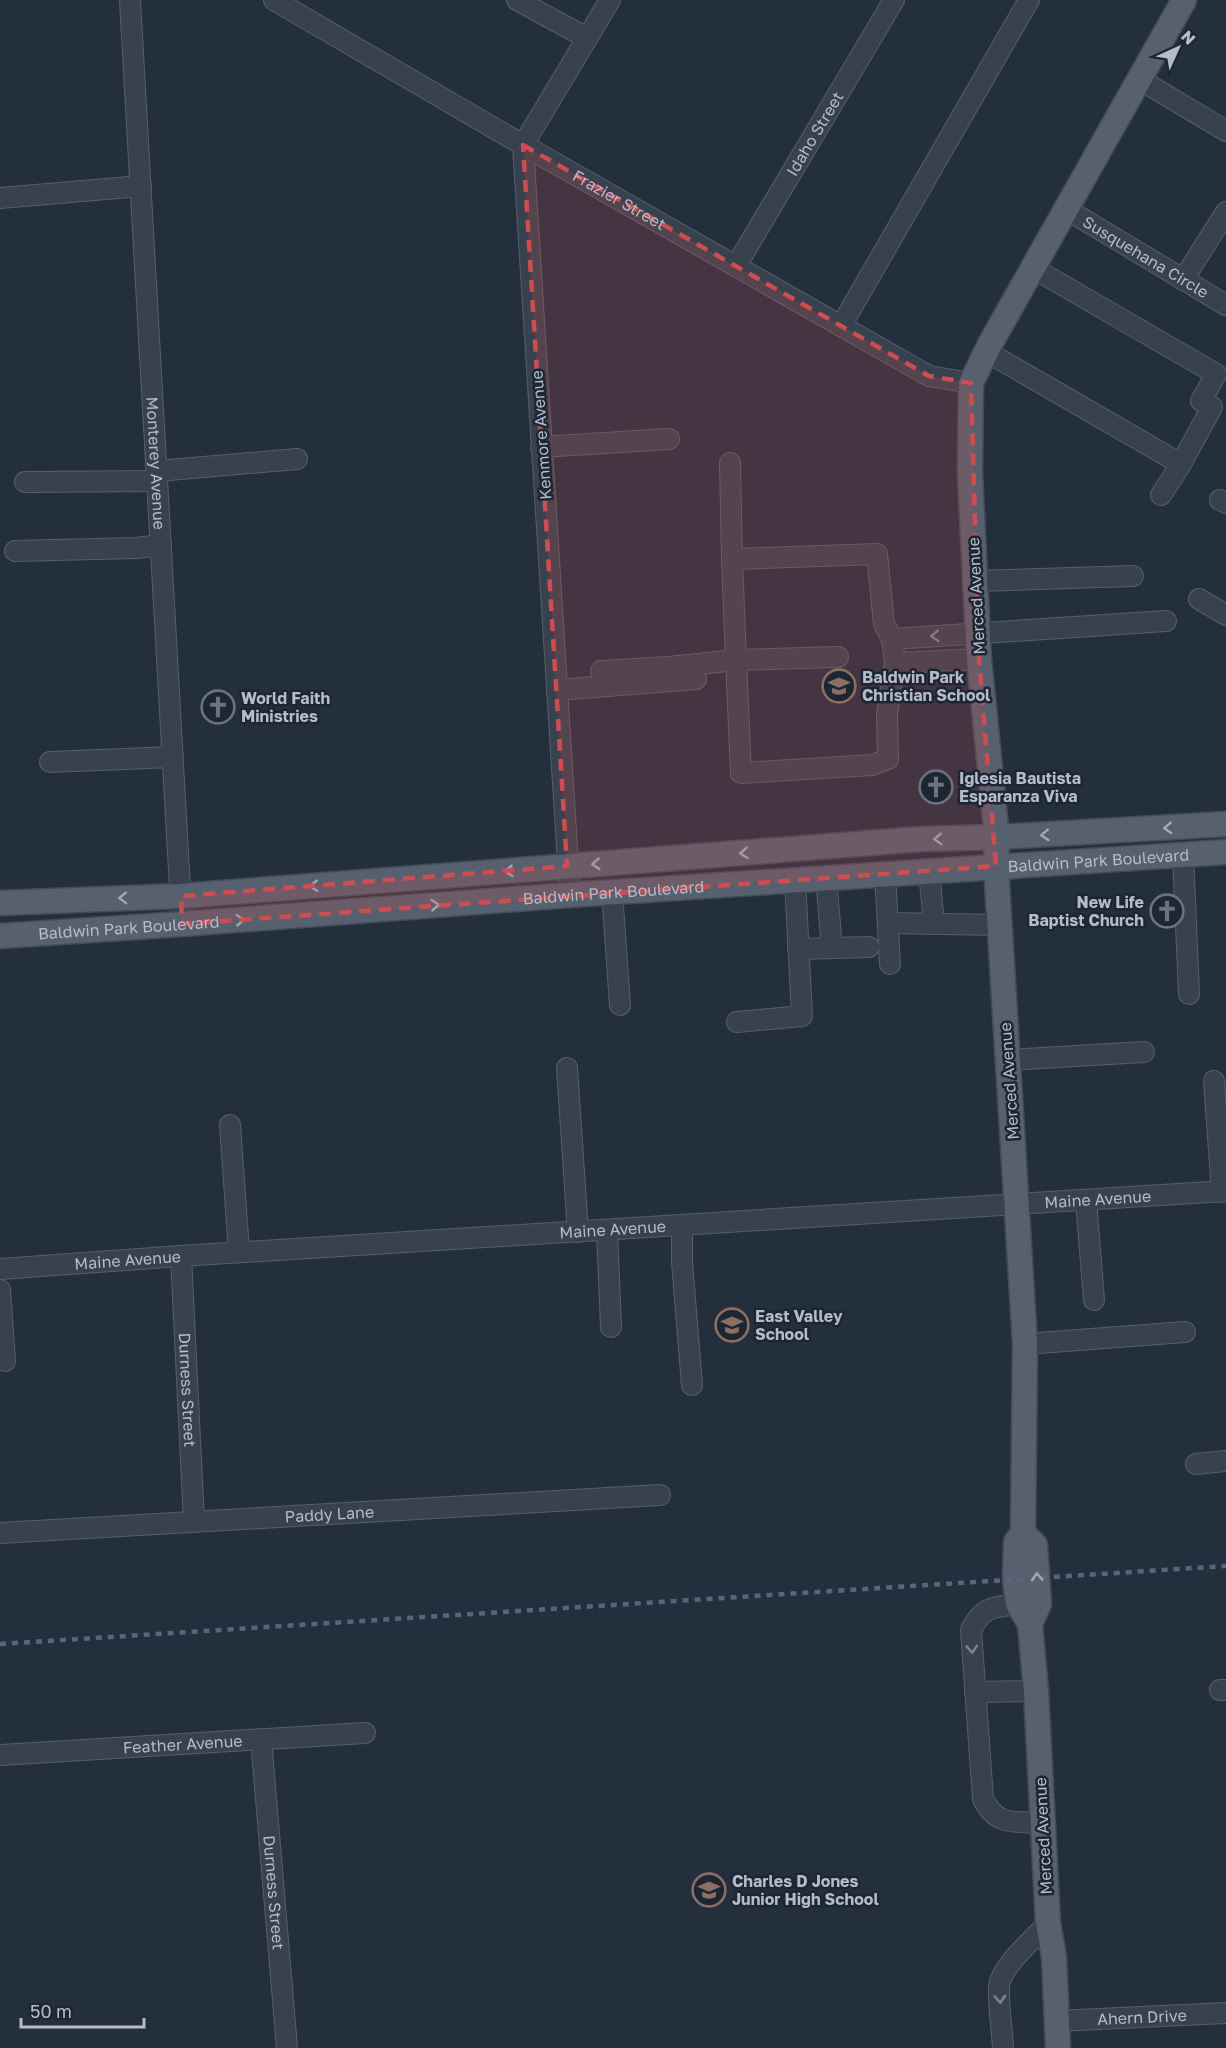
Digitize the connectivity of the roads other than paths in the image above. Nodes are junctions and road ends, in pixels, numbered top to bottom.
1 (130, 0) edge
2 (274, 0) edge
3 (517, 0) edge
4 (610, 0) edge
5 (894, 0) edge
6 (1029, 0) edge
7 (1184, 0) edge
8 (587, 38) junction
9 (1139, 79) junction
10 (1226, 131) edge
11 (523, 145) junction
12 (141, 186) junction
13 (0, 198) edge
14 (1066, 209) junction
15 (1226, 212) edge
16 (736, 266) junction
17 (1033, 268) junction
18 (1184, 280) junction
19 (1226, 305) edge
20 (841, 326) junction
21 (987, 352) junction
22 (971, 383) junction
23 (669, 439) dead end
24 (541, 447) junction
25 (297, 459) dead end
26 (730, 463) dead end
27 (1180, 464) junction
28 (157, 476) junction
29 (25, 482) dead end
30 (1161, 495) dead end
31 (161, 545) junction
32 (15, 551) dead end
33 (732, 559) junction
34 (1133, 576) dead end
35 (976, 581) junction
36 (1199, 599) dead end
37 (1226, 615) edge
38 (1166, 621) dead end
39 (978, 634) junction
40 (892, 639) junction
41 (838, 657) dead end
42 (979, 659) junction
43 (736, 660) junction
44 (895, 663) junction
45 (601, 670) dead end
46 (696, 679) dead end
47 (557, 690) junction
48 (173, 758) junction
49 (50, 762) dead end
50 (1226, 825) edge
51 (997, 837) junction
52 (1226, 852) edge
53 (1183, 855) junction
54 (567, 866) junction
55 (996, 866) junction
56 (928, 870) junction
57 (885, 874) junction
58 (826, 878) junction
59 (795, 880) junction
60 (612, 892) junction
61 (570, 895) junction
62 (181, 896) junction
63 (0, 903) edge
64 (888, 923) junction
65 (182, 924) junction
66 (934, 924) junction
67 (1000, 925) junction
68 (0, 936) edge
69 (869, 947) dead end
70 (832, 948) junction
71 (798, 949) junction
72 (890, 964) dead end
73 (1189, 994) dead end
74 (620, 1005) dead end
75 (737, 1022) dead end
76 (1144, 1052) dead end
77 (1008, 1060) junction
78 (567, 1068) dead end
79 (1214, 1081) dead end
80 (230, 1125) dead end
81 (1224, 1192) edge
82 (1086, 1200) junction
83 (1017, 1204) junction
84 (682, 1225) junction
85 (607, 1230) junction
86 (578, 1232) junction
87 (239, 1252) junction
88 (181, 1256) junction
89 (0, 1269) edge
90 (0, 1290) edge
91 (1094, 1300) dead end
92 (611, 1327) dead end
93 (1185, 1332) dead end
94 (1025, 1344) junction
95 (5, 1361) dead end
96 (692, 1385) dead end
97 (1226, 1461) edge
98 (1196, 1464) dead end
99 (660, 1495) dead end
100 (194, 1522) junction
101 (0, 1533) edge
102 (1024, 1614) junction
103 (1036, 1691) junction
104 (975, 1692) junction
105 (364, 1733) dead end
106 (261, 1739) junction
107 (0, 1755) edge
108 (1042, 1823) junction
109 (1048, 1923) junction
110 (1226, 2013) edge
111 (1056, 2021) junction
112 (287, 2048) edge
113 (1003, 2048) edge
114 (1058, 2048) edge

1 - 12 street, Monterey Avenue
2 - 11 street, Frazier Street
3 - 8 street
4 - 8 street
5 - 16 street, Idaho Street
6 - 20 street
7 - 9 main road, Merced Avenue
8 - 11 street
9 - 10 street
9 - 14 main road, Merced Avenue
11 - 16 street, Frazier Street
11 - 24 street, Kenmore Avenue
12 - 13 street
12 - 28 street, Monterey Avenue
14 - 17 main road, Merced Avenue
14 - 18 street, Susquehana Circle
15 - 18 street
16 - 20 street, Frazier Street
17 - 21 main road, Merced Avenue
17 - 27 street
18 - 19 street, Susquehana Circle
20 - 22 street, Frazier Street
21 - 22 main road, Merced Avenue
21 - 27 street
22 - 35 main road, Merced Avenue
23 - 24 street
24 - 47 street, Kenmore Avenue
25 - 28 street
26 - 33 street
27 - 30 street
28 - 29 street
28 - 31 street, Monterey Avenue
31 - 32 street
31 - 48 street, Monterey Avenue
33 - 40 street
33 - 43 street
34 - 35 street
35 - 39 main road, Merced Avenue
36 - 37 street
38 - 39 street
39 -> 40 street
39 - 42 main road, Merced Avenue
40 - 44 street
41 - 43 street
42 - 44 street
42 - 51 main road, Merced Avenue
43 - 44 street
43 - 45 street
46 - 47 street
47 - 54 street, Kenmore Avenue
48 - 49 street
48 - 62 street, Monterey Avenue
50 -> 51 main road, Baldwin Park Boulevard
51 -> 54 main road, Baldwin Park Boulevard
51 - 55 main road, Merced Avenue
52 - 53 main road, Baldwin Park Boulevard
53 - 55 main road, Baldwin Park Boulevard
53 - 73 street
54 - 61 street, Kenmore Avenue
54 -> 62 main road, Baldwin Park Boulevard
55 - 56 main road, Baldwin Park Boulevard
55 - 67 main road, Merced Avenue
56 - 57 main road, Baldwin Park Boulevard
56 - 66 street
57 - 58 main road, Baldwin Park Boulevard
57 - 64 street
58 - 59 main road, Baldwin Park Boulevard
58 - 70 street
59 - 60 main road, Baldwin Park Boulevard
59 - 71 street
60 - 61 main road, Baldwin Park Boulevard
60 - 74 street
65 -> 61 main road, Baldwin Park Boulevard
62 -> 63 main road, Baldwin Park Boulevard
62 - 65 street, Monterey Avenue
64 - 66 street
64 - 72 street
65 - 68 main road, Baldwin Park Boulevard
66 - 67 street
67 - 77 main road, Merced Avenue
69 - 70 street
70 - 71 street
71 - 75 street
76 - 77 street
77 - 83 main road, Merced Avenue
78 - 86 street
79 - 81 street
80 - 87 street
81 - 82 street, Maine Avenue
82 - 83 street, Maine Avenue
82 - 91 street
83 - 84 street, Maine Avenue
83 - 94 main road, Merced Avenue
84 - 85 street, Maine Avenue
84 - 96 street
85 - 86 street, Maine Avenue
85 - 92 street
86 - 87 street, Maine Avenue
87 - 88 street, Maine Avenue
88 - 89 street, Maine Avenue
88 - 100 street, Durness Street
90 - 95 street
93 - 94 street
94 - 102 main road, Merced Avenue
97 - 98 street
99 - 100 street, Paddy Lane
100 - 101 street, Paddy Lane
102 - 103 main road, Merced Avenue
102 -> 104 street
103 - 104 street
103 - 108 main road, Merced Avenue
104 - 108 street
105 - 106 street, Feather Avenue
106 - 107 street, Feather Avenue
106 - 112 street, Durness Street
108 - 109 main road, Merced Avenue
109 - 111 main road, Merced Avenue
109 -> 113 street
110 - 111 street, Ahern Drive
111 - 114 main road, Merced Avenue

